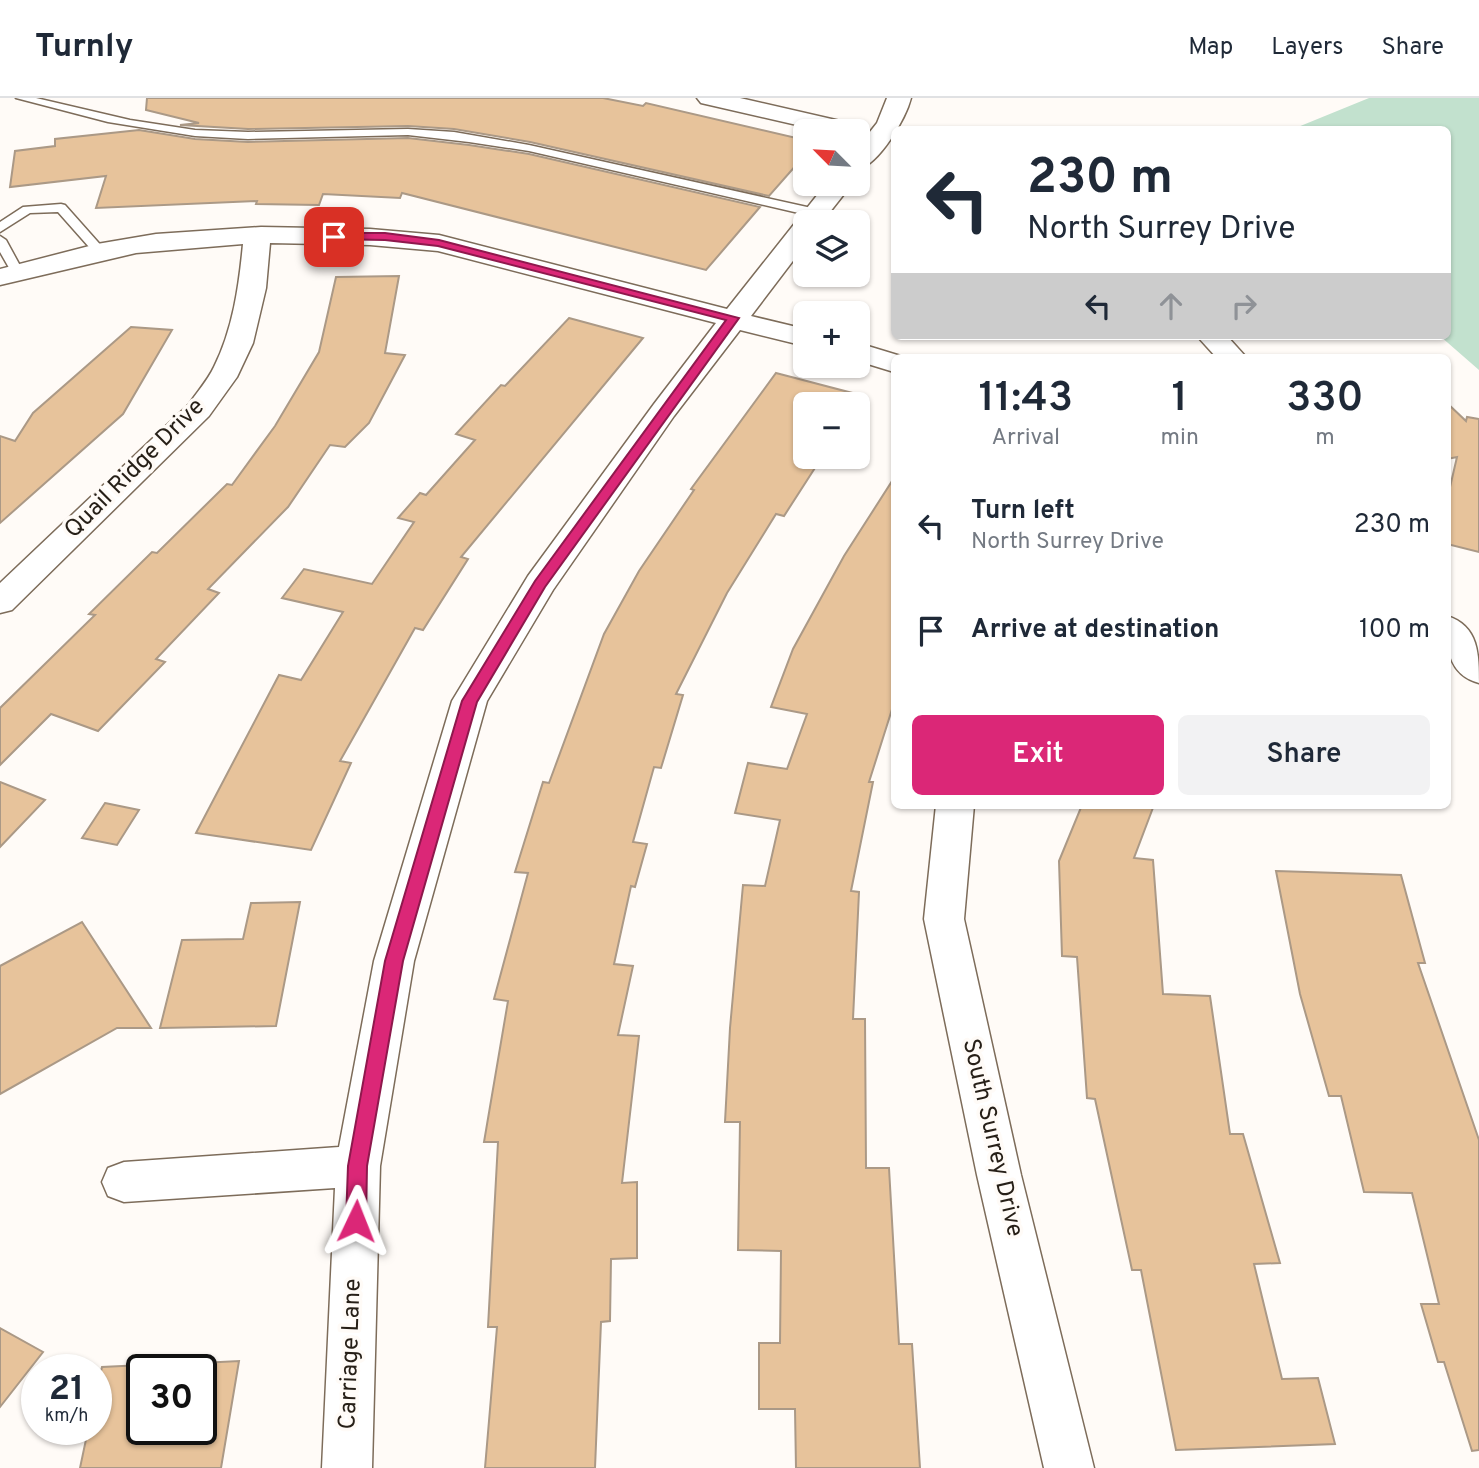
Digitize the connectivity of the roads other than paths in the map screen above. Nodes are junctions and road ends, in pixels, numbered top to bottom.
1 (22, 98) edge
2 (709, 98) edge
3 (899, 98) edge
4 (799, 119) edge
5 (870, 128) edge
6 (830, 196) edge
7 (819, 210) edge
8 (793, 217) edge
9 (0, 228) edge
10 (257, 237) junction
11 (0, 240) edge
12 (793, 242) edge
13 (101, 253) junction
14 (9, 275) edge
15 (733, 318) junction
16 (793, 335) edge
17 (1215, 340) edge
18 (1229, 354) edge
19 (870, 356) edge
20 (891, 362) edge
21 (0, 602) edge
22 (1451, 633) edge
23 (1479, 671) edge
24 (955, 809) edge
25 (358, 1166) junction
26 (124, 1182) dead end
27 (347, 1468) edge
28 (1069, 1468) edge

1 - 8 lane
2 - 4 street
3 - 5 street
6 - 7 street, Carriage Lane
9 - 13 lane
10 - 13 street
10 - 15 street
10 - 21 street, Quail Ridge Drive
11 - 14 lane
12 - 15 street, Carriage Lane
13 - 14 street
15 - 16 street
15 - 25 street, Carriage Lane
17 - 18 street
19 - 20 street
22 - 23 street
24 - 28 street, South Surrey Drive
25 - 26 street
25 - 27 street, Carriage Lane

